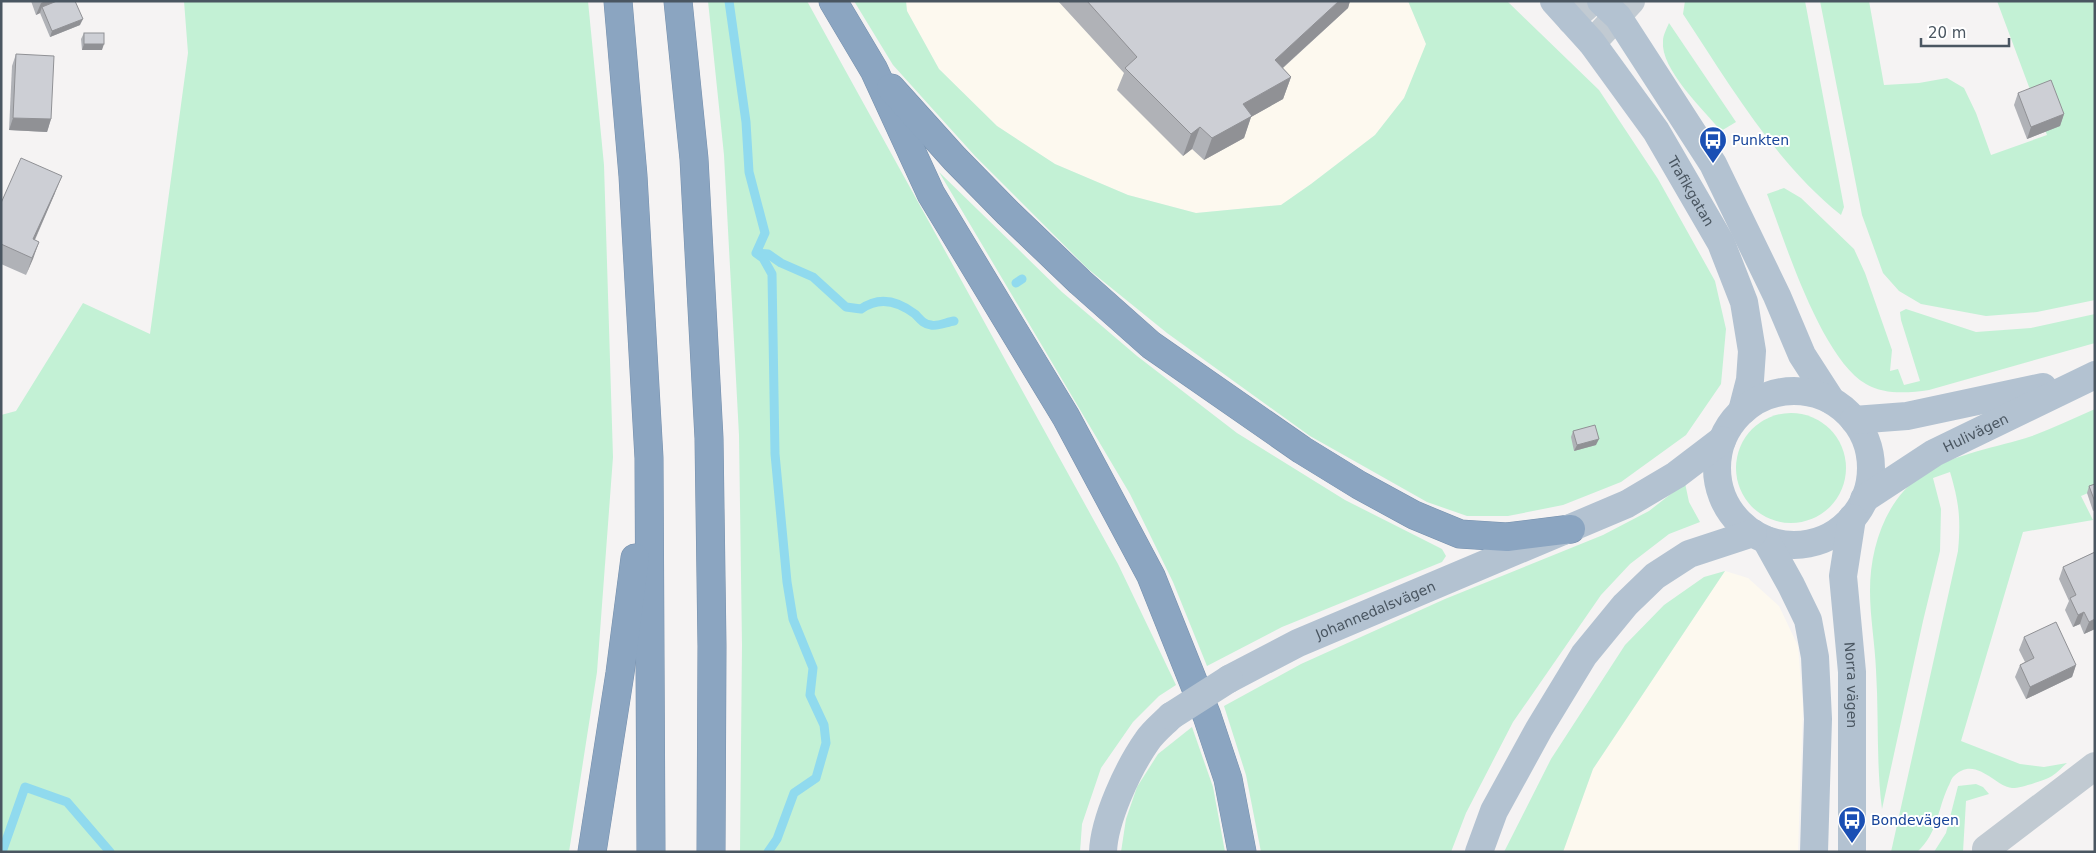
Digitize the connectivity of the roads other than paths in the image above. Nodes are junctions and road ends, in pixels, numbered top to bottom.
1 (618, 1) edge
2 (678, 1) edge
3 (833, 1) edge
4 (1592, 1) edge
5 (1617, 6) edge
6 (1562, 11) edge
7 (1592, 43) junction
8 (874, 70) junction
9 (2094, 375) edge
10 (1831, 400) junction
11 (1742, 411) junction
12 (1854, 420) junction
13 (1722, 440) junction
14 (649, 458) junction
15 (1858, 509) junction
16 (1571, 529) junction
17 (1760, 536) junction
18 (2095, 766) edge
19 (1986, 849) dead end
20 (592, 852) edge
21 (651, 852) edge
22 (711, 852) edge
23 (1103, 852) edge
24 (1242, 852) edge
25 (1479, 852) edge
26 (1814, 852) edge
27 (1852, 852) edge

1 - 14 highway
2 - 22 highway
3 - 8 highway
4 - 6 street
5 - 7 street
5 - 10 main road
6 - 7 main road, Trafikgatan
7 - 11 main road, Trafikgatan
8 - 16 highway
8 - 24 highway
9 - 12 main road, Hulivägen
9 - 15 main road, Hulivägen
10 - 11 main road
10 - 12 main road
11 - 13 main road
12 - 15 main road
13 - 16 main road, Johannedalsvägen
13 - 17 main road
14 - 20 highway
14 - 21 highway
15 - 17 main road
15 - 27 main road, Norra vägen
16 - 23 main road, Johannedalsvägen, bridge
17 - 25 main road
17 - 26 main road
18 - 19 street

